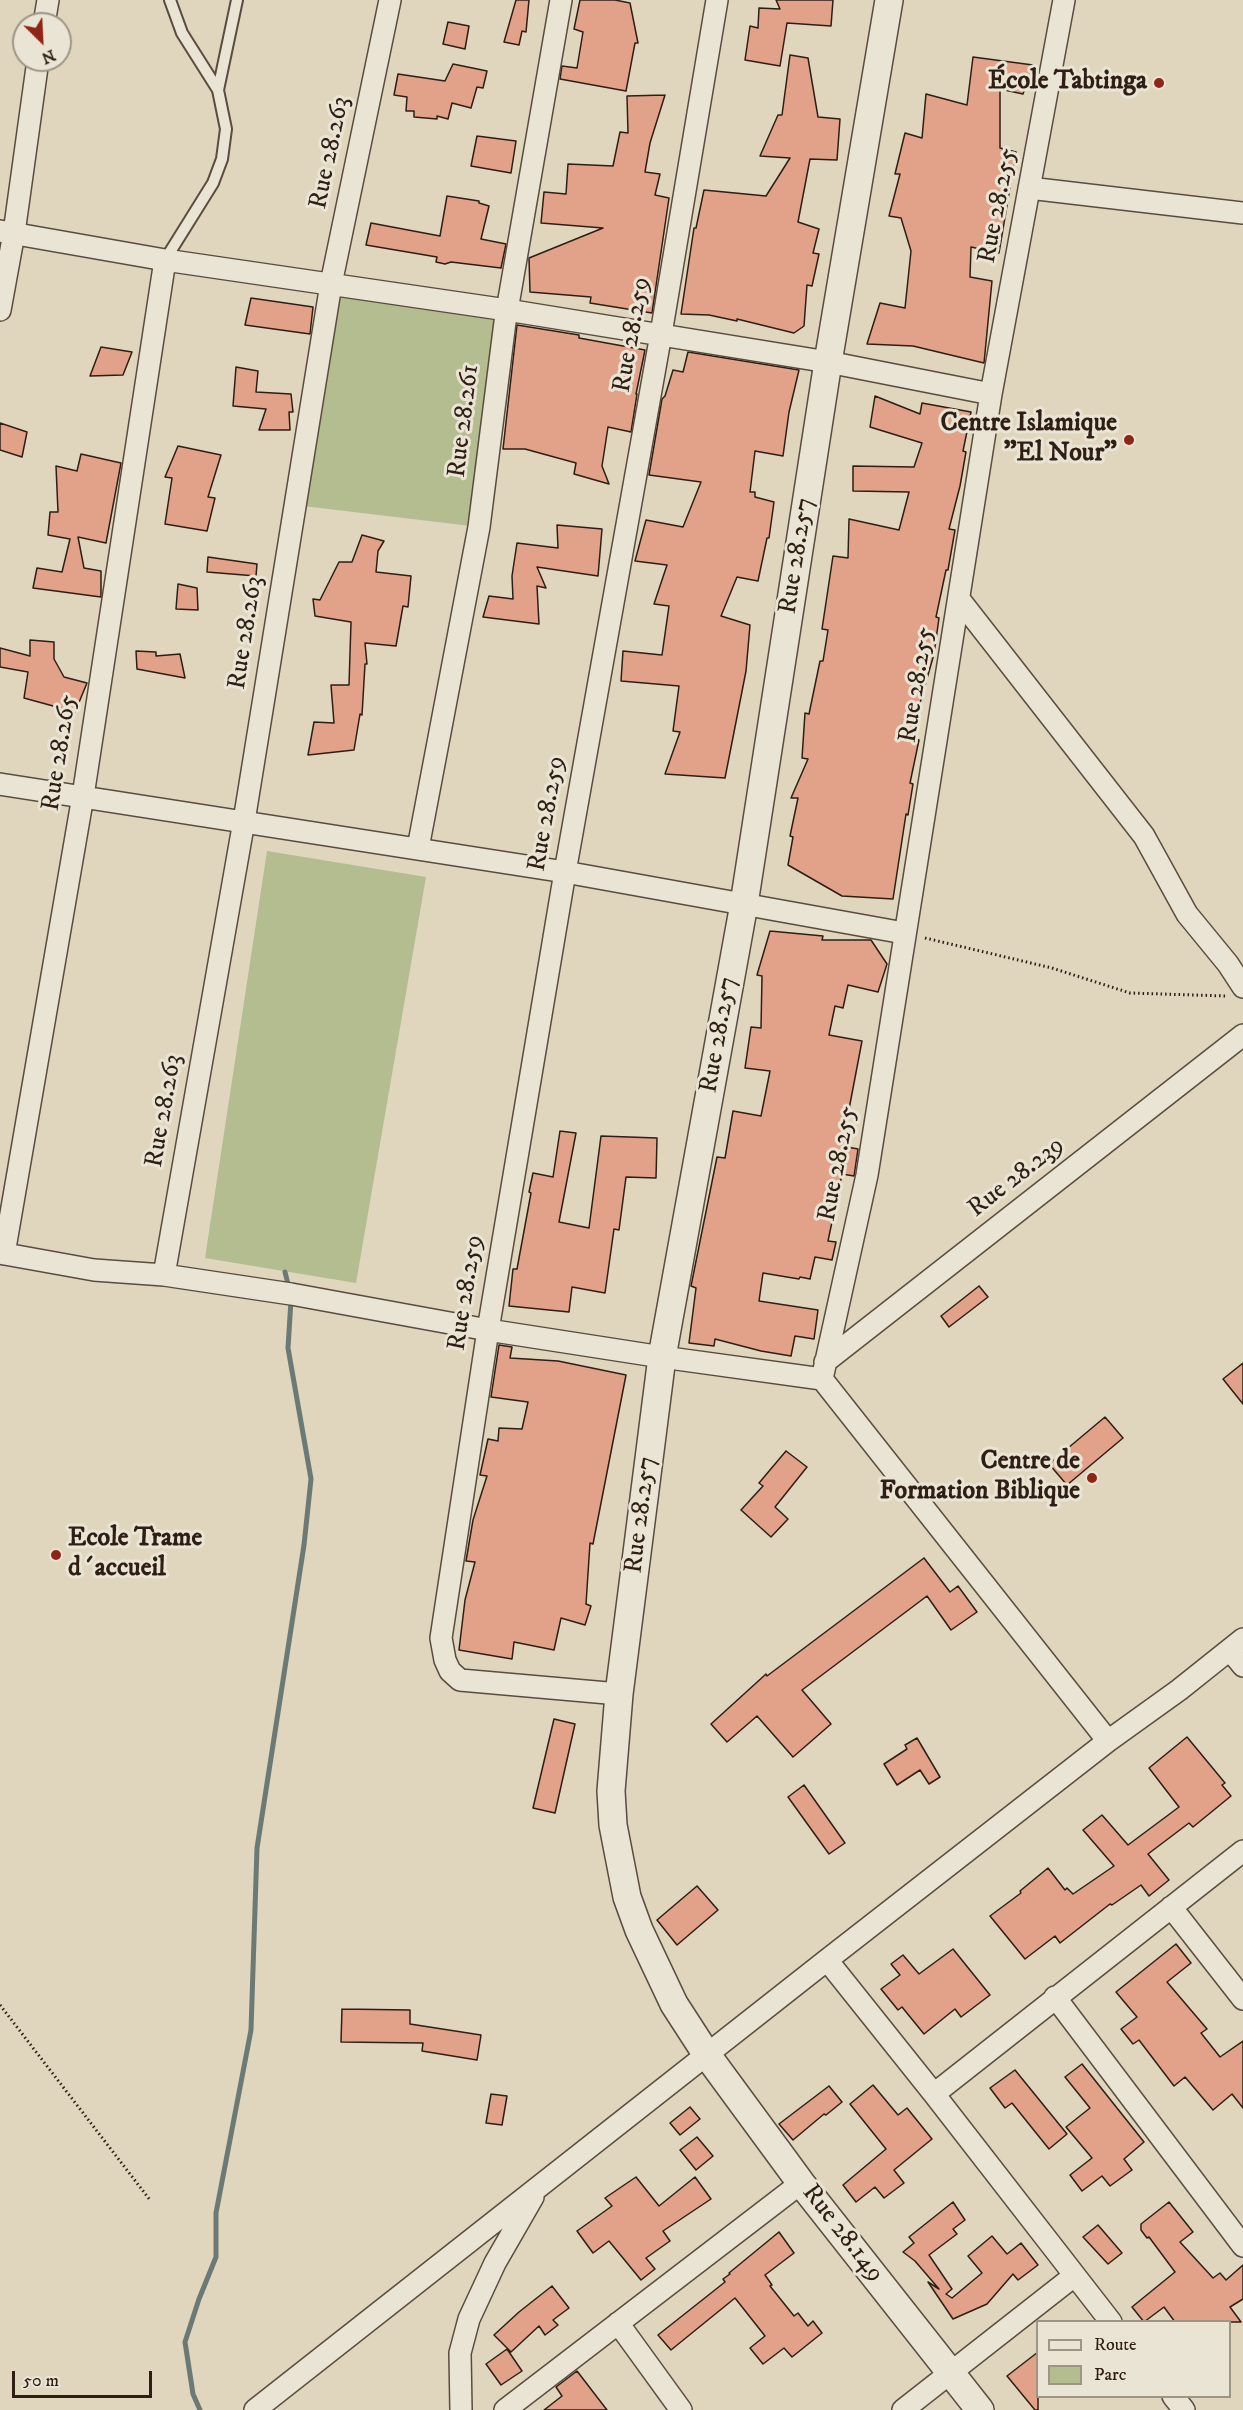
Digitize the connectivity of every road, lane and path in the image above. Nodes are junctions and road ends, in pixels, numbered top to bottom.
1 (170, 0) edge
2 (237, 0) edge
3 (390, 0) edge
4 (561, 0) edge
5 (717, 0) edge
6 (889, 0) edge
7 (1065, 0) edge
8 (36, 72) edge
9 (218, 90) junction
10 (1029, 188) junction
11 (1243, 213) edge
12 (7, 232) edge
13 (165, 260) junction
14 (331, 284) junction
15 (0, 310) edge
16 (507, 310) junction
17 (661, 334) junction
18 (828, 362) junction
19 (991, 394) junction
20 (959, 599) junction
21 (0, 784) edge
22 (82, 796) junction
23 (244, 821) junction
24 (418, 848) junction
25 (565, 872) junction
26 (744, 904) junction
27 (904, 933) junction
28 (1237, 991) edge
29 (1243, 1035) edge
30 (2, 1253) edge
31 (164, 1275) junction
32 (488, 1330) junction
33 (662, 1357) junction
34 (823, 1371) junction
35 (1239, 1652) edge
36 (619, 1694) junction
37 (1108, 1741) junction
38 (1243, 1851) edge
39 (1171, 1907) junction
40 (827, 1960) junction
41 (1055, 1997) junction
42 (1243, 1999) edge
43 (0, 2005) edge
44 (707, 2055) junction
45 (934, 2094) junction
46 (801, 2183) junction
47 (540, 2186) junction
48 (150, 2200) dead end
49 (1243, 2246) edge
50 (1074, 2276) junction
51 (1109, 2320) edge
52 (618, 2323) junction
53 (951, 2372) junction
54 (1174, 2398) edge
55 (255, 2410) edge
56 (461, 2410) edge
57 (505, 2410) edge
58 (681, 2410) edge
59 (903, 2410) edge
60 (980, 2410) edge
61 (1184, 2410) edge

1 - 9 lane
2 - 9 lane
3 - 14 street, Rue 28.263
4 - 16 street, Rue 28.261
5 - 17 street, Rue 28.259
6 - 18 street, Rue 28.257
7 - 10 street, Rue 28.255
8 - 12 street
9 - 13 lane
10 - 11 street
10 - 19 street, Rue 28.255
12 - 13 street
12 - 15 street
13 - 14 street
13 - 22 street, Rue 28.265
14 - 16 street
14 - 23 street, Rue 28.263
16 - 17 street
16 - 24 street, Rue 28.261
17 - 18 street
17 - 25 street, Rue 28.259
18 - 19 street
18 - 26 street, Rue 28.257
19 - 20 street, Rue 28.255
20 - 27 street, Rue 28.255
20 - 28 street
21 - 22 street
22 - 23 street
22 - 30 street, Rue 28.265
23 - 24 street
23 - 31 street, Rue 28.263
24 - 25 street
25 - 26 street
25 - 32 street, Rue 28.259
26 - 27 street
26 - 33 street, Rue 28.257
27 - 28 path
27 - 34 street, Rue 28.255
29 - 34 street, Rue 28.239
30 - 31 street
31 - 32 street
32 - 33 street
32 - 36 street, Rue 28.259
33 - 34 street
33 - 36 street, Rue 28.257
34 - 37 street
35 - 37 street
36 - 44 street, Rue 28.257
37 - 40 street
38 - 39 street
39 - 41 street
39 - 42 street
40 - 44 street
40 - 45 street
41 - 45 street
41 - 49 street
43 - 48 path
44 - 46 street, Rue 28.149
44 - 47 street
45 - 50 street
46 - 52 street
46 - 53 street, Rue 28.149
47 - 55 street
47 - 56 street
50 - 51 street
50 - 53 street
52 - 57 street
52 - 58 street
53 - 59 street
53 - 60 street, Rue 28.149
54 - 61 street

